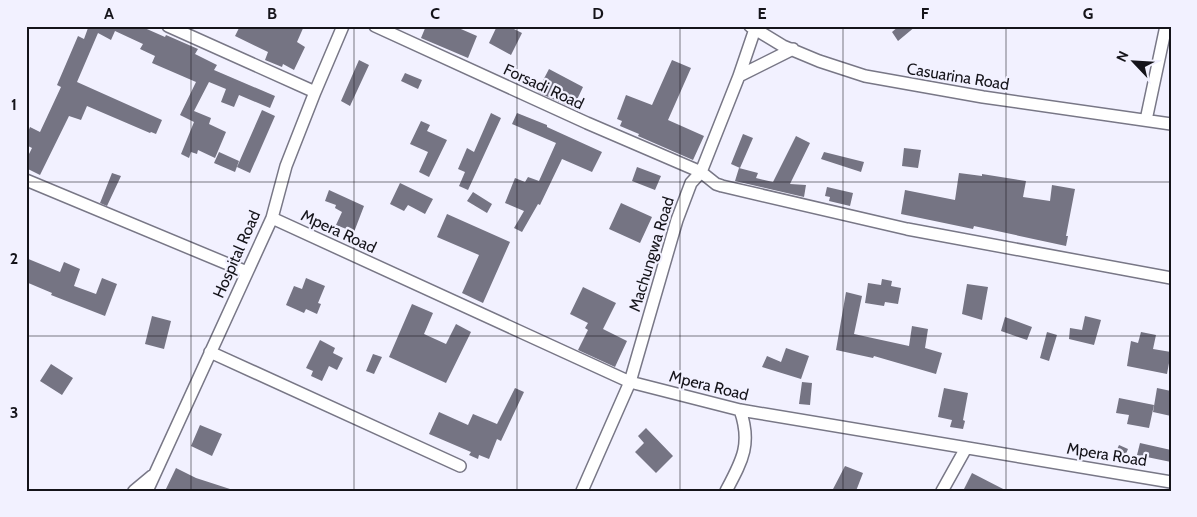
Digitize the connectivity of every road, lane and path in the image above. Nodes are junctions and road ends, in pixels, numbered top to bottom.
1 (168, 26) edge
2 (343, 26) edge
3 (375, 26) edge
4 (1166, 26) edge
5 (753, 28) edge
6 (793, 49) junction
7 (739, 76) junction
8 (315, 92) junction
9 (1146, 120) junction
10 (1171, 124) edge
11 (702, 172) junction
12 (26, 180) edge
13 (272, 218) junction
14 (247, 272) junction
15 (1171, 278) edge
16 (210, 352) junction
17 (630, 382) junction
18 (740, 410) junction
19 (966, 448) junction
20 (460, 466) dead end
21 (154, 474) junction
22 (1162, 484) edge
23 (134, 491) edge
24 (147, 491) edge
25 (582, 491) edge
26 (726, 491) edge
27 (942, 491) edge

1 - 8 street
2 - 8 street, Hospital Road
3 - 11 street, Forsadi Road
4 - 9 street
5 - 6 street, Casuarina Road
5 - 7 street, Machungwa Road
6 - 7 street
6 - 9 street, Casuarina Road
7 - 11 street, Machungwa Road
8 - 13 street, Hospital Road
9 - 10 street, Casuarina Road
11 - 15 street, Forsadi Road
11 - 17 street, Machungwa Road
12 - 14 street
13 - 14 street, Hospital Road
13 - 17 street, Mpera Road
14 - 16 street, Hospital Road
16 - 20 street
16 - 21 street, Hospital Road
17 - 18 street, Mpera Road
17 - 25 street, Machungwa Road
18 - 19 street, Mpera Road
18 - 26 street
19 - 22 street, Mpera Road
19 - 27 street
21 - 23 street
21 - 24 street, Hospital Road

